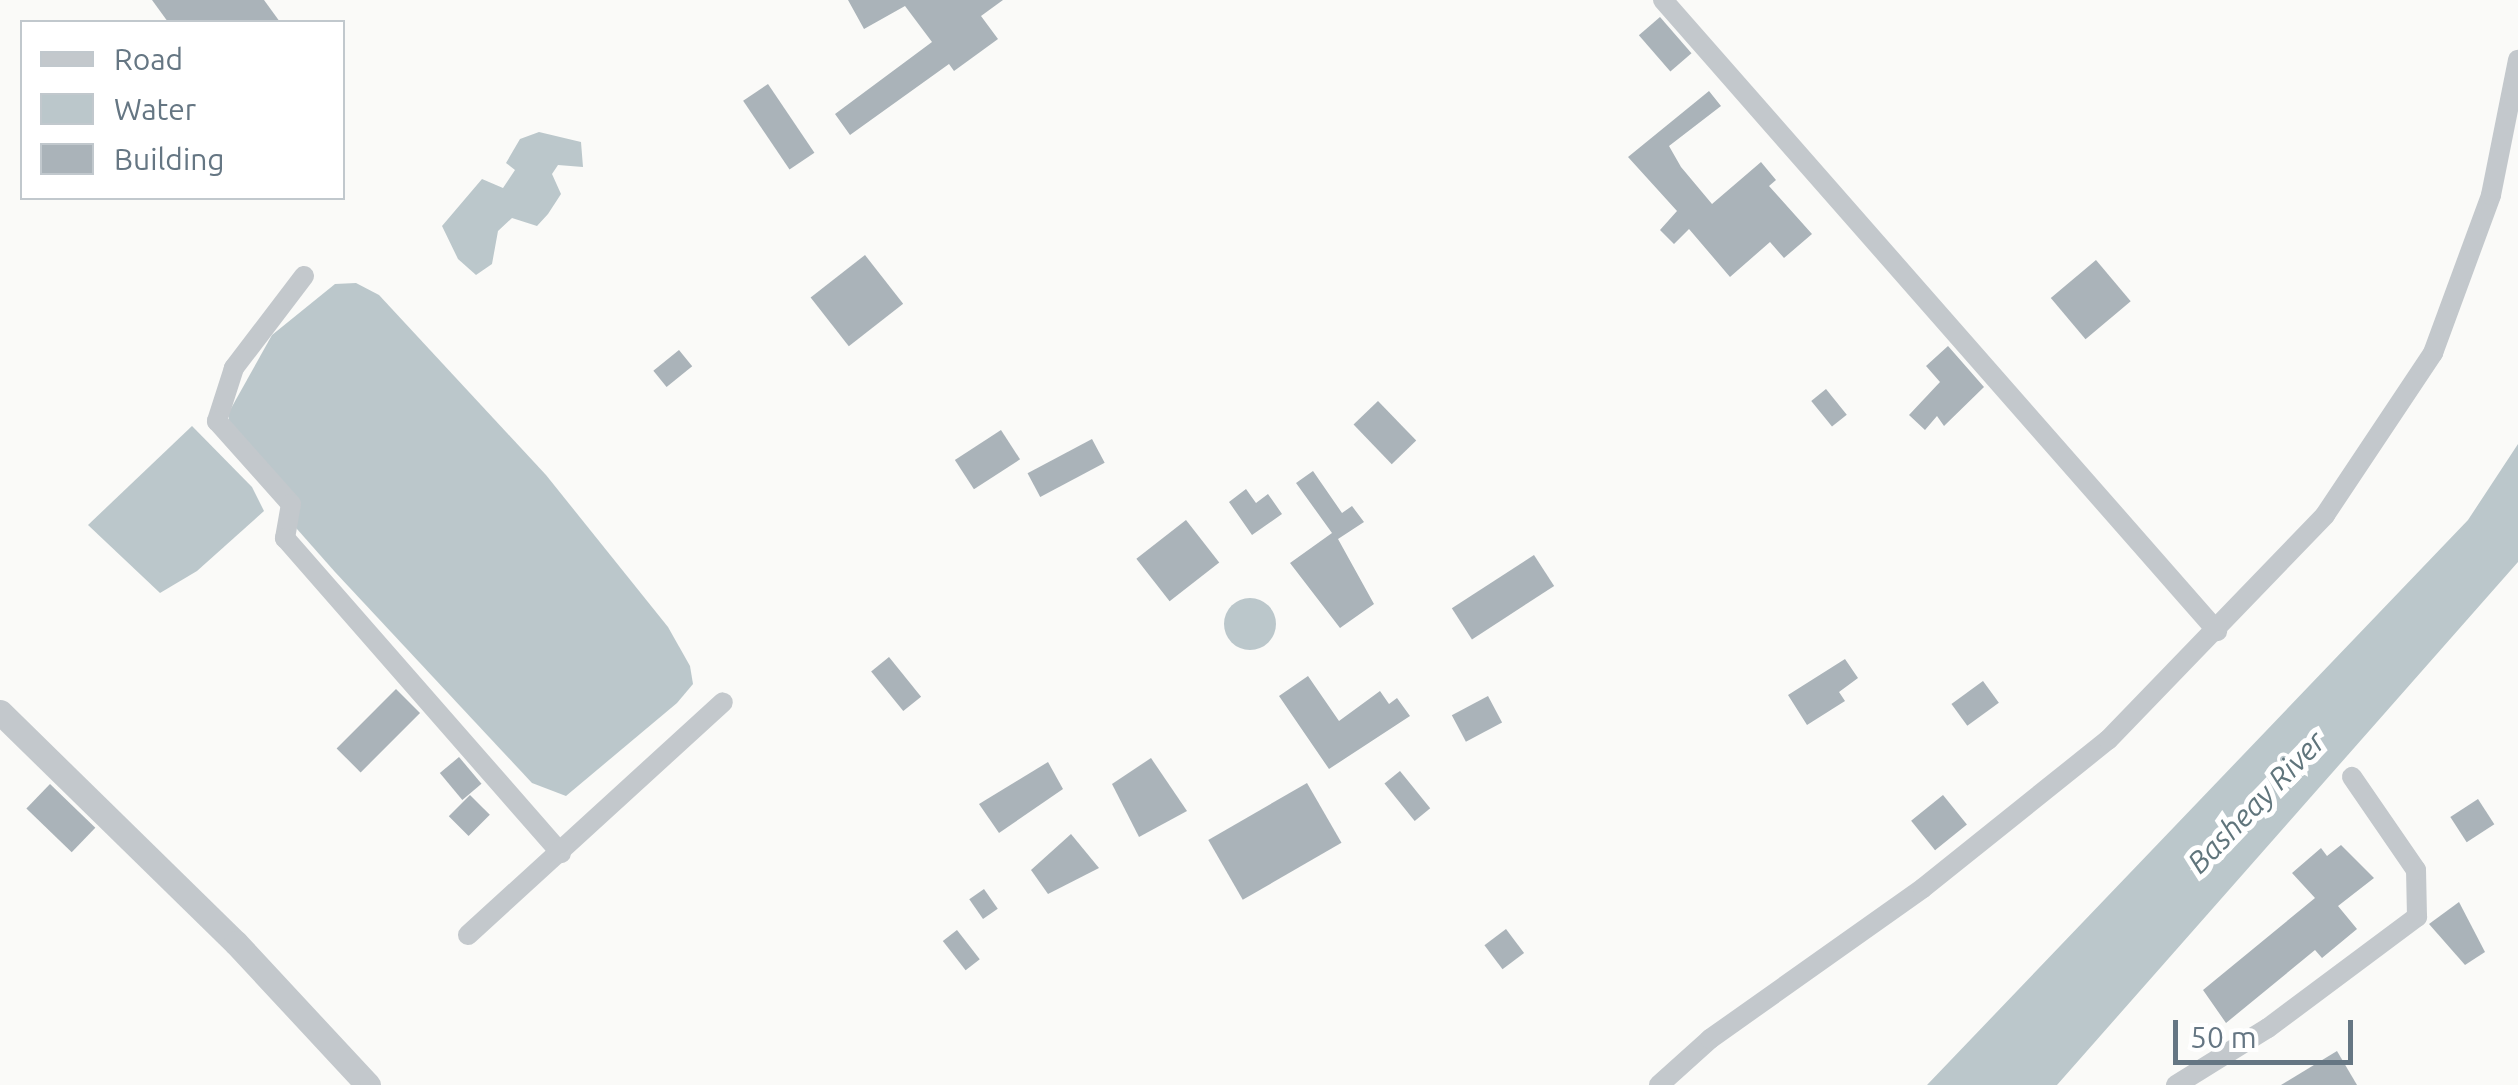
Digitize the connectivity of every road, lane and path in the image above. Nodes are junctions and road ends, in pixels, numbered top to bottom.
1 (1663, 0) edge
2 (2518, 60) edge
3 (304, 276) dead end
4 (2217, 631) junction
5 (723, 702) dead end
6 (0, 712) edge
7 (2352, 777) dead end
8 (560, 853) junction
9 (468, 935) dead end
10 (368, 1085) edge
11 (1659, 1085) edge
12 (2176, 1085) edge

1 - 4 street
2 - 4 street
3 - 8 street
4 - 11 street
5 - 8 street
6 - 10 street
7 - 12 street
8 - 9 street

